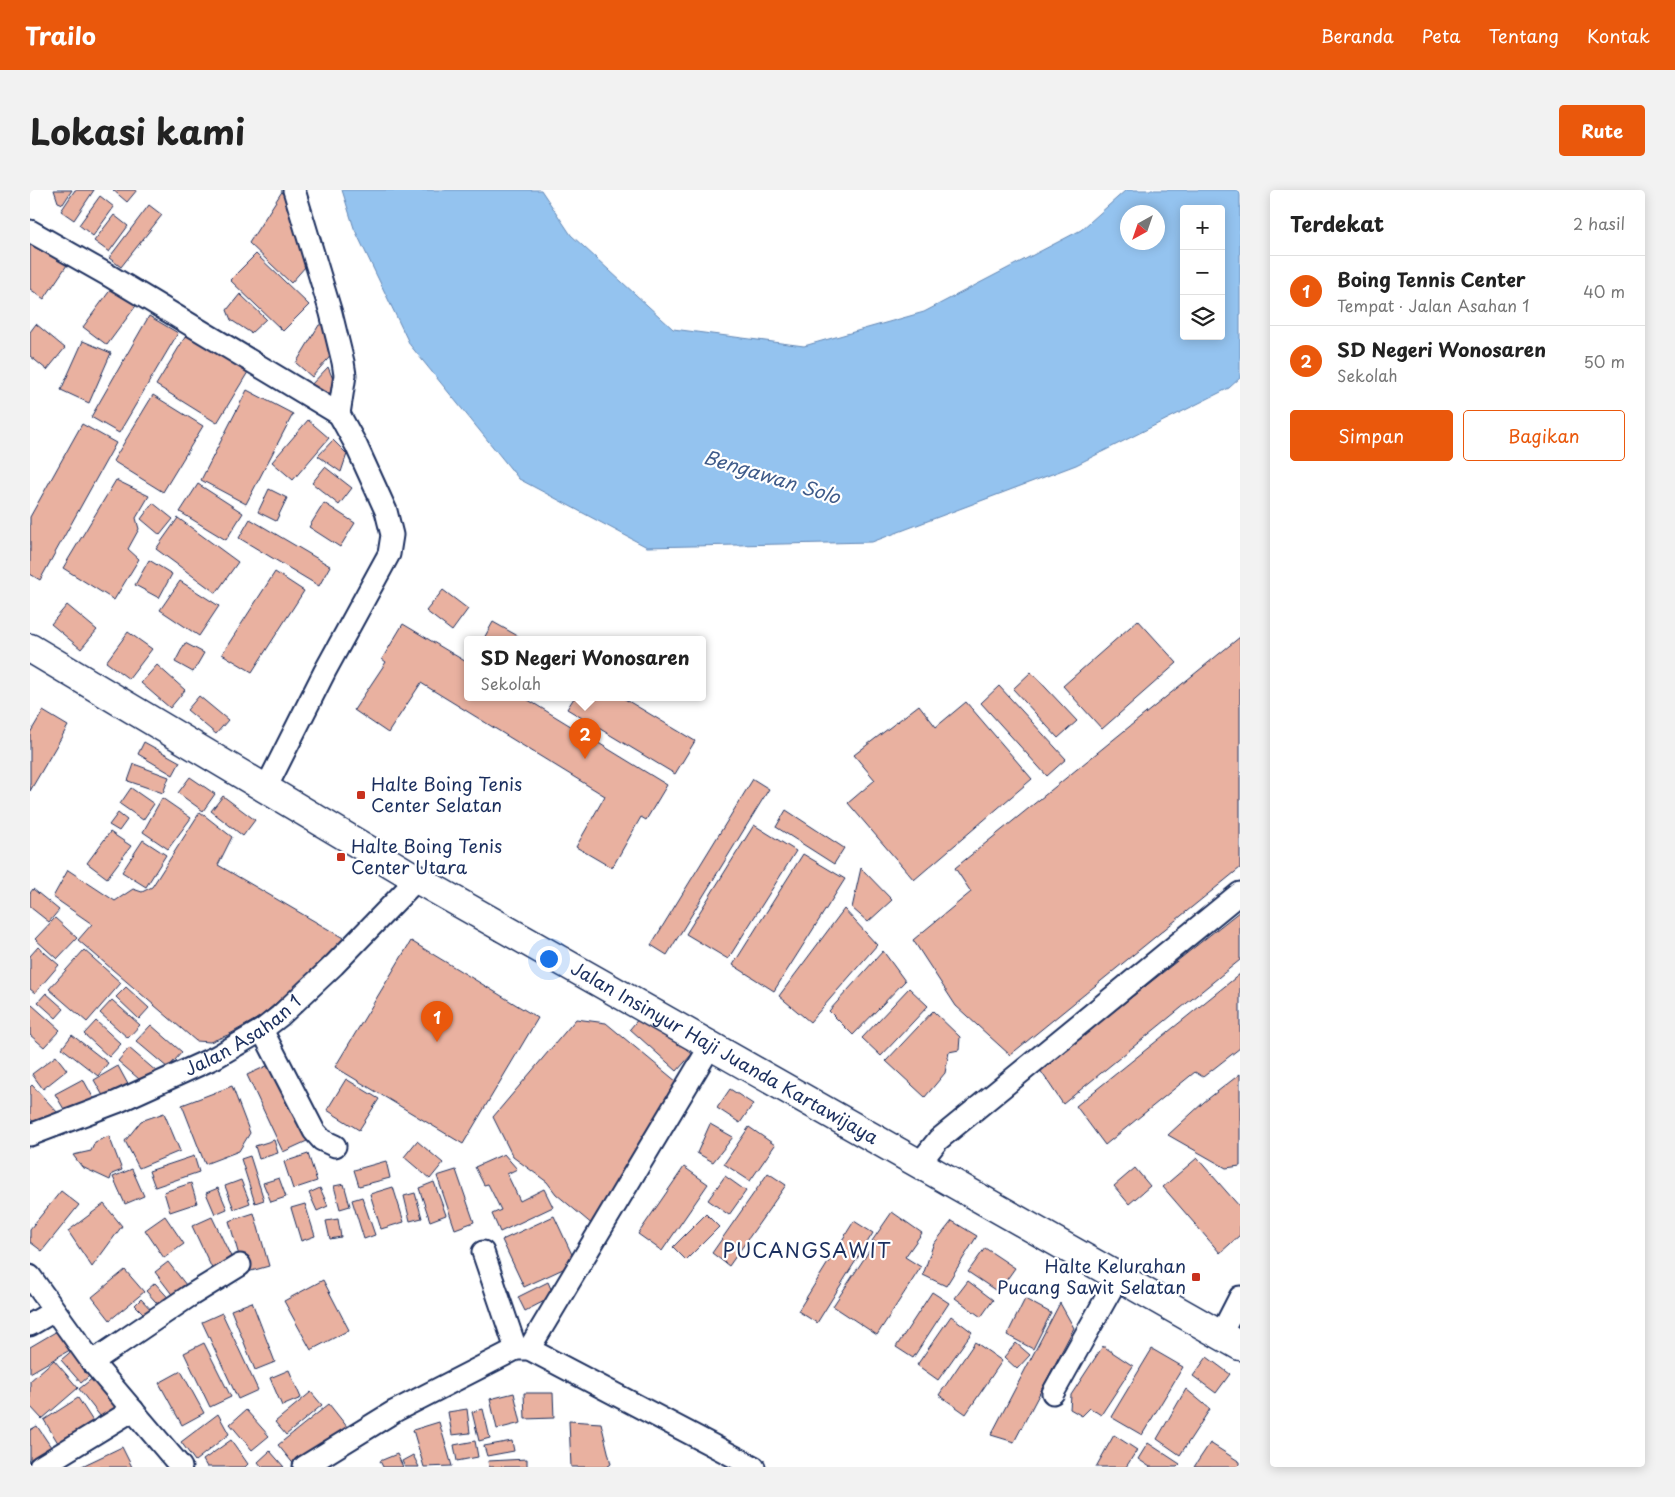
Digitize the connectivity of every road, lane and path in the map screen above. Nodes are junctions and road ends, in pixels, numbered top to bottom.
1 (294, 190) edge
2 (30, 231) edge
3 (339, 414) junction
4 (30, 648) edge
5 (266, 788) junction
6 (417, 878) junction
7 (1240, 892) edge
8 (262, 1030) junction
9 (711, 1045) junction
10 (30, 1135) edge
11 (334, 1146) dead end
12 (920, 1164) junction
13 (483, 1252) dead end
14 (240, 1265) dead end
15 (30, 1276) edge
16 (1118, 1277) junction
17 (1240, 1297) edge
18 (54, 1310) junction
19 (30, 1325) edge
20 (1230, 1341) edge
21 (523, 1349) junction
22 (92, 1362) junction
23 (1054, 1393) dead end
24 (134, 1410) junction
25 (40, 1467) edge
26 (181, 1467) edge
27 (304, 1467) edge
28 (754, 1467) edge

1 - 3 street
2 - 3 street
3 - 5 street
4 - 5 main road, Jalan Insinyur Haji Juanda Kartawijaya
5 - 6 main road, Jalan Insinyur Haji Juanda Kartawijaya
6 - 8 street, Jalan Asahan 1
6 - 9 main road, Jalan Insinyur Haji Juanda Kartawijaya
7 - 12 street
8 - 10 street, Jalan Asahan 1
8 - 11 street
9 - 12 main road, Jalan Insinyur Haji Juanda Kartawijaya
9 - 21 street
12 - 16 main road, Jalan Insinyur Haji Juanda Kartawijaya
13 - 21 street
14 - 22 street
15 - 18 street
16 - 20 main road, Jalan Insinyur Haji Juanda Kartawijaya
16 - 23 street
17 - 20 street
18 - 19 street
18 - 22 street
21 - 27 street
21 - 28 street
22 - 24 street
24 - 25 street
24 - 26 street

